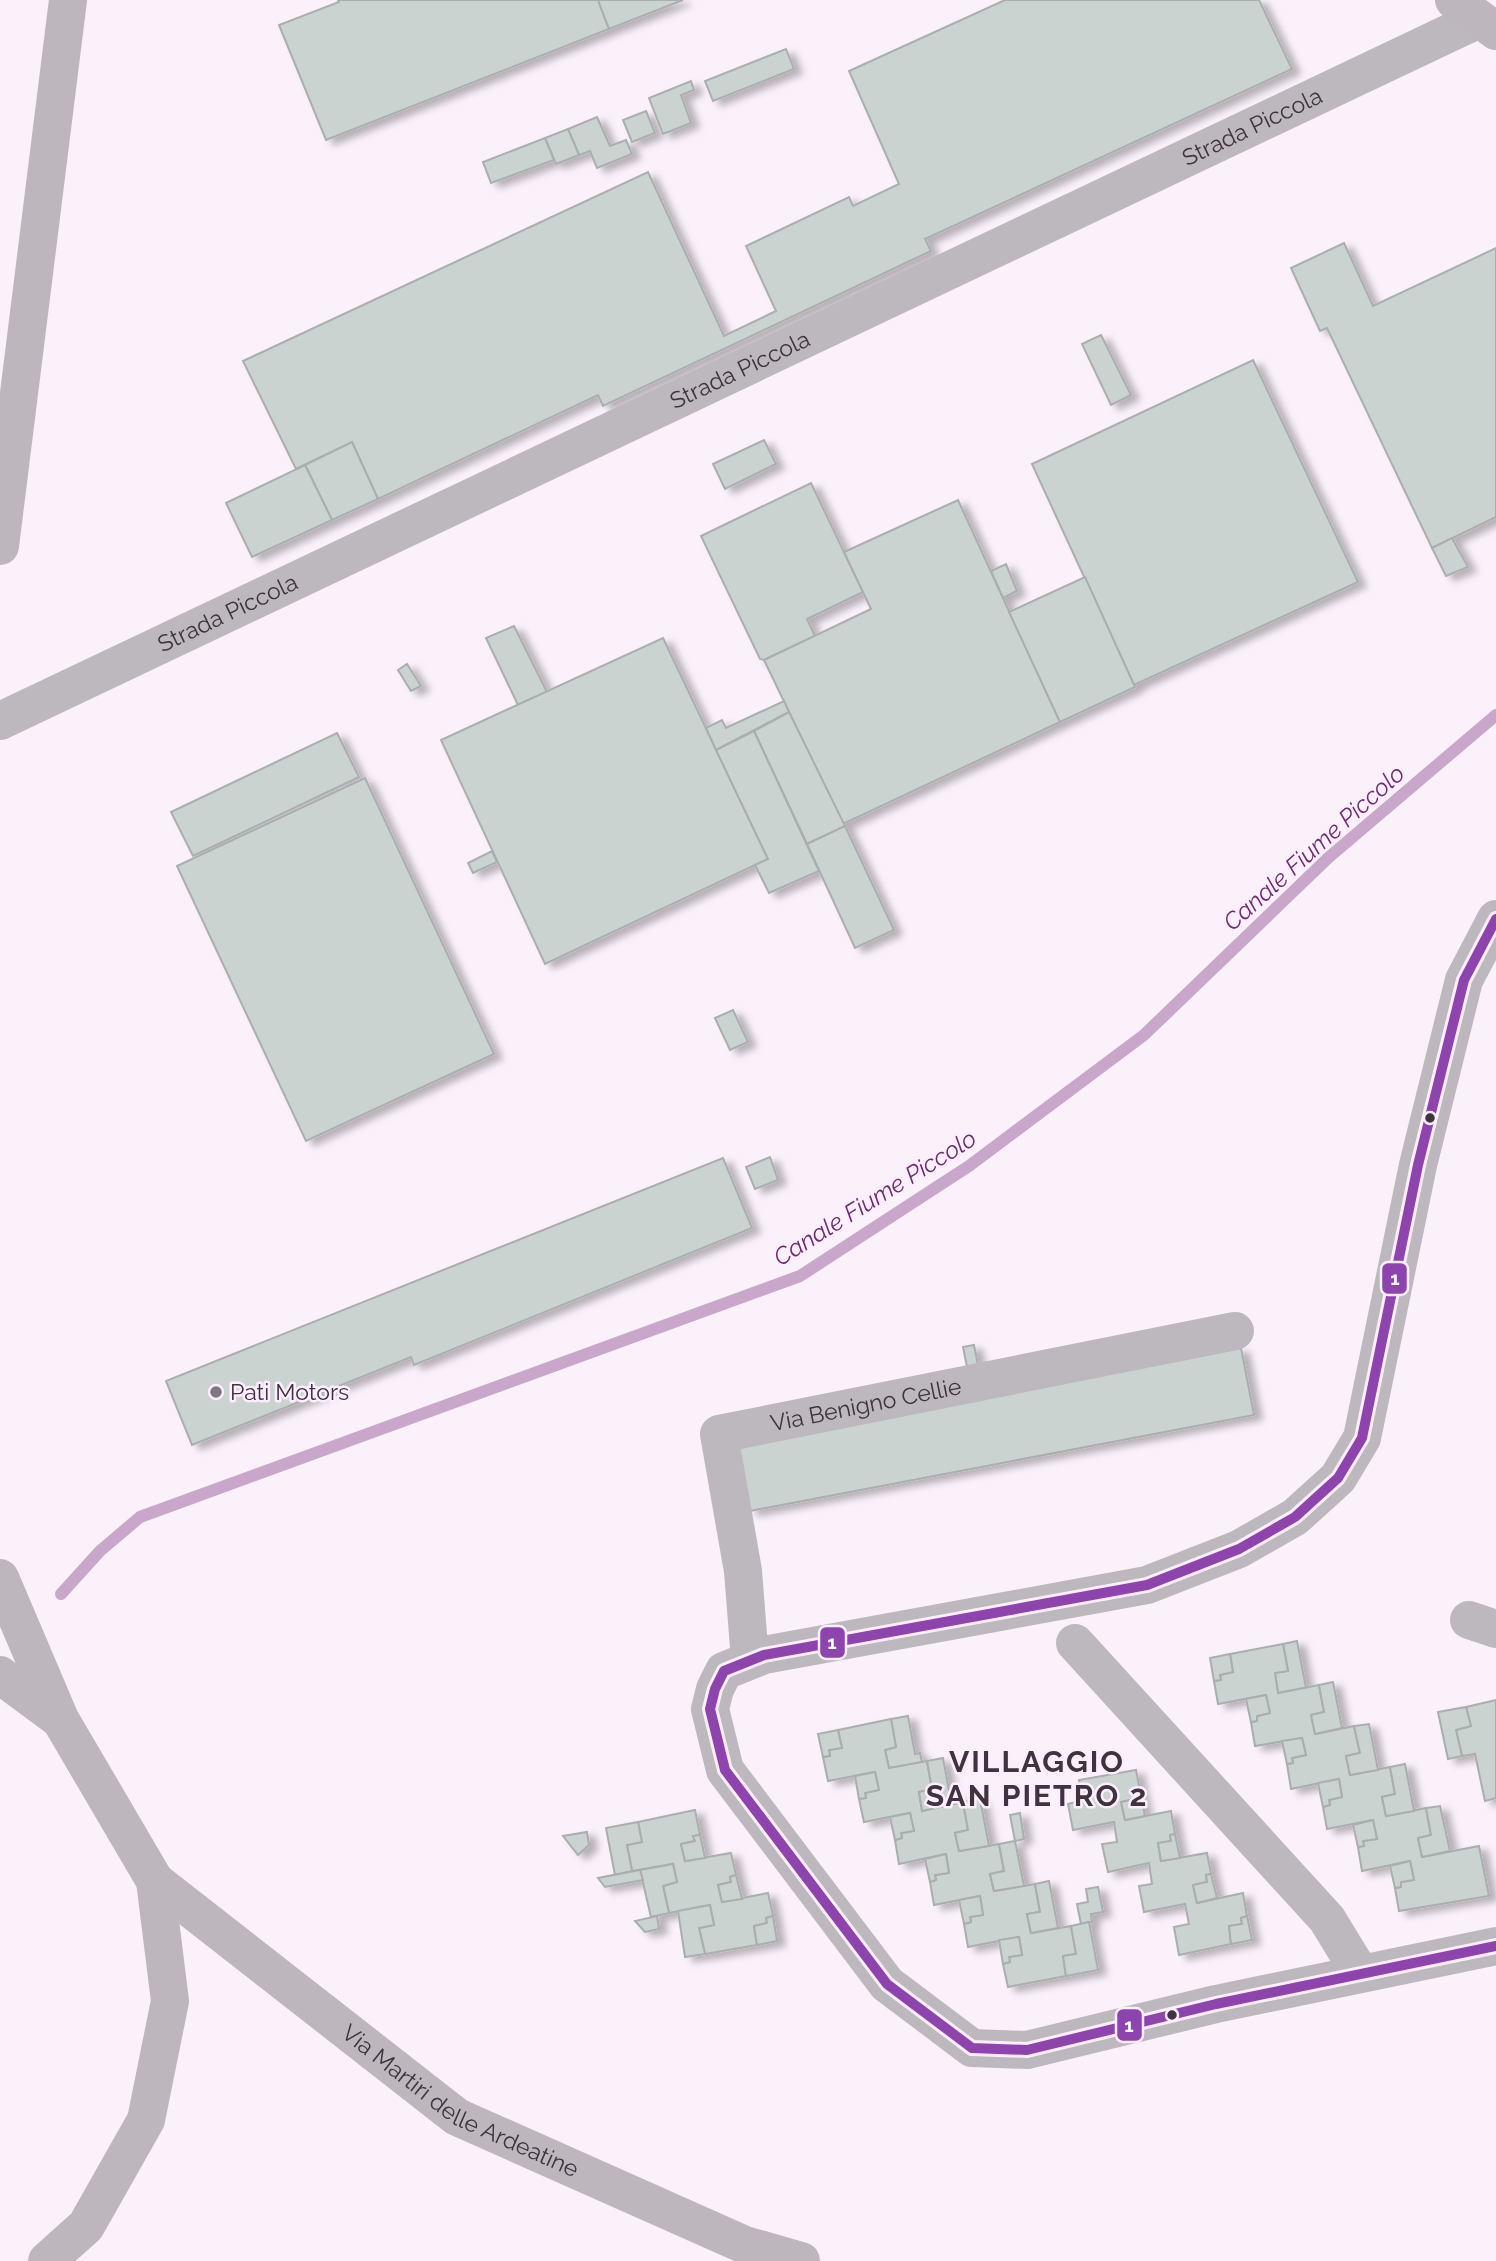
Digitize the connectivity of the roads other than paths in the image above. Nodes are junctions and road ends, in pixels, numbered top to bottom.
1 (68, 0) edge
2 (1476, 17) edge
3 (0, 546) edge
4 (0, 721) edge
5 (1496, 919) edge
6 (1235, 1331) dead end
7 (0, 1578) edge
8 (1076, 1643) dead end
9 (750, 1660) junction
10 (0, 1675) edge
11 (60, 1720) junction
12 (155, 1881) junction
13 (1496, 1946) edge
14 (1360, 1973) junction
15 (47, 2261) edge
16 (802, 2261) edge

1 - 3 main road
2 - 4 street, Strada Piccola
5 - 9 street
6 - 9 street, Via Benigno Cellie
7 - 11 main road
8 - 14 street
9 - 14 street
10 - 11 main road
11 - 12 main road
12 - 15 main road
12 - 16 main road, Via Martiri delle Ardeatine
13 - 14 street

